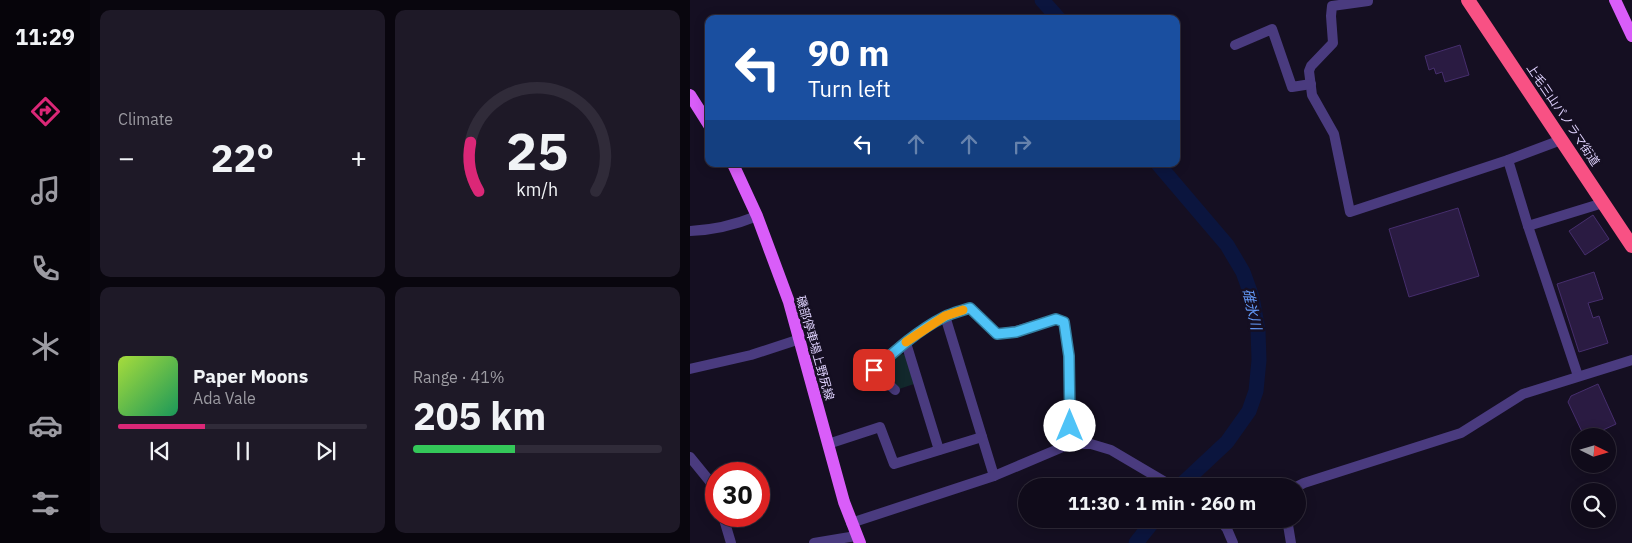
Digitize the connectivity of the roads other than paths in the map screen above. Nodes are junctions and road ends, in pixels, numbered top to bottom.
1 (1368, 0) edge
2 (1468, 0) edge
3 (1614, 0) edge
4 (1632, 36) edge
5 (1235, 45) dead end
6 (1311, 84) junction
7 (690, 95) edge
8 (705, 119) edge
9 (1561, 140) junction
10 (1508, 160) junction
11 (734, 167) edge
12 (1603, 203) junction
13 (757, 216) junction
14 (1528, 226) junction
15 (690, 231) edge
16 (1632, 246) edge
17 (945, 316) junction
18 (800, 339) junction
19 (906, 342) junction
20 (1632, 360) edge
21 (690, 369) edge
22 (1578, 376) junction
23 (895, 390) dead end
24 (982, 437) junction
25 (828, 444) junction
26 (1070, 444) junction
27 (939, 450) junction
28 (690, 457) edge
29 (705, 474) edge
30 (994, 476) junction
31 (1158, 478) edge
32 (1306, 482) edge
33 (851, 523) junction
34 (726, 527) edge
35 (1226, 528) edge
36 (1288, 528) edge
37 (858, 539) edge
38 (731, 543) edge
39 (814, 543) edge
40 (1233, 543) edge
41 (1291, 543) edge

1 - 6 street
2 - 9 highway, 上毛三山パノラマ街道
3 - 4 main road
5 - 6 street
6 - 10 street
7 - 8 main road
9 - 10 street
9 - 12 highway, 上毛三山パノラマ街道
10 - 14 street
11 - 13 main road, 磯部停車場上野尻線
12 - 14 street
12 - 16 highway, 上毛三山パノラマ街道
13 - 15 street
13 - 18 main road, 磯部停車場上野尻線
14 - 22 street
17 - 19 street
17 - 24 street
17 - 26 street
18 - 21 street
18 - 25 main road, 磯部停車場上野尻線
19 - 23 street
19 - 27 street
20 - 22 street
22 - 32 street
24 - 27 street
24 - 30 street
25 - 27 street
25 - 33 main road, 磯部停車場上野尻線
26 - 30 street
26 - 31 street
28 - 29 street
30 - 33 street
33 - 37 main road, 磯部停車場上野尻線
34 - 38 street
35 - 40 street
36 - 41 street
37 - 39 street

